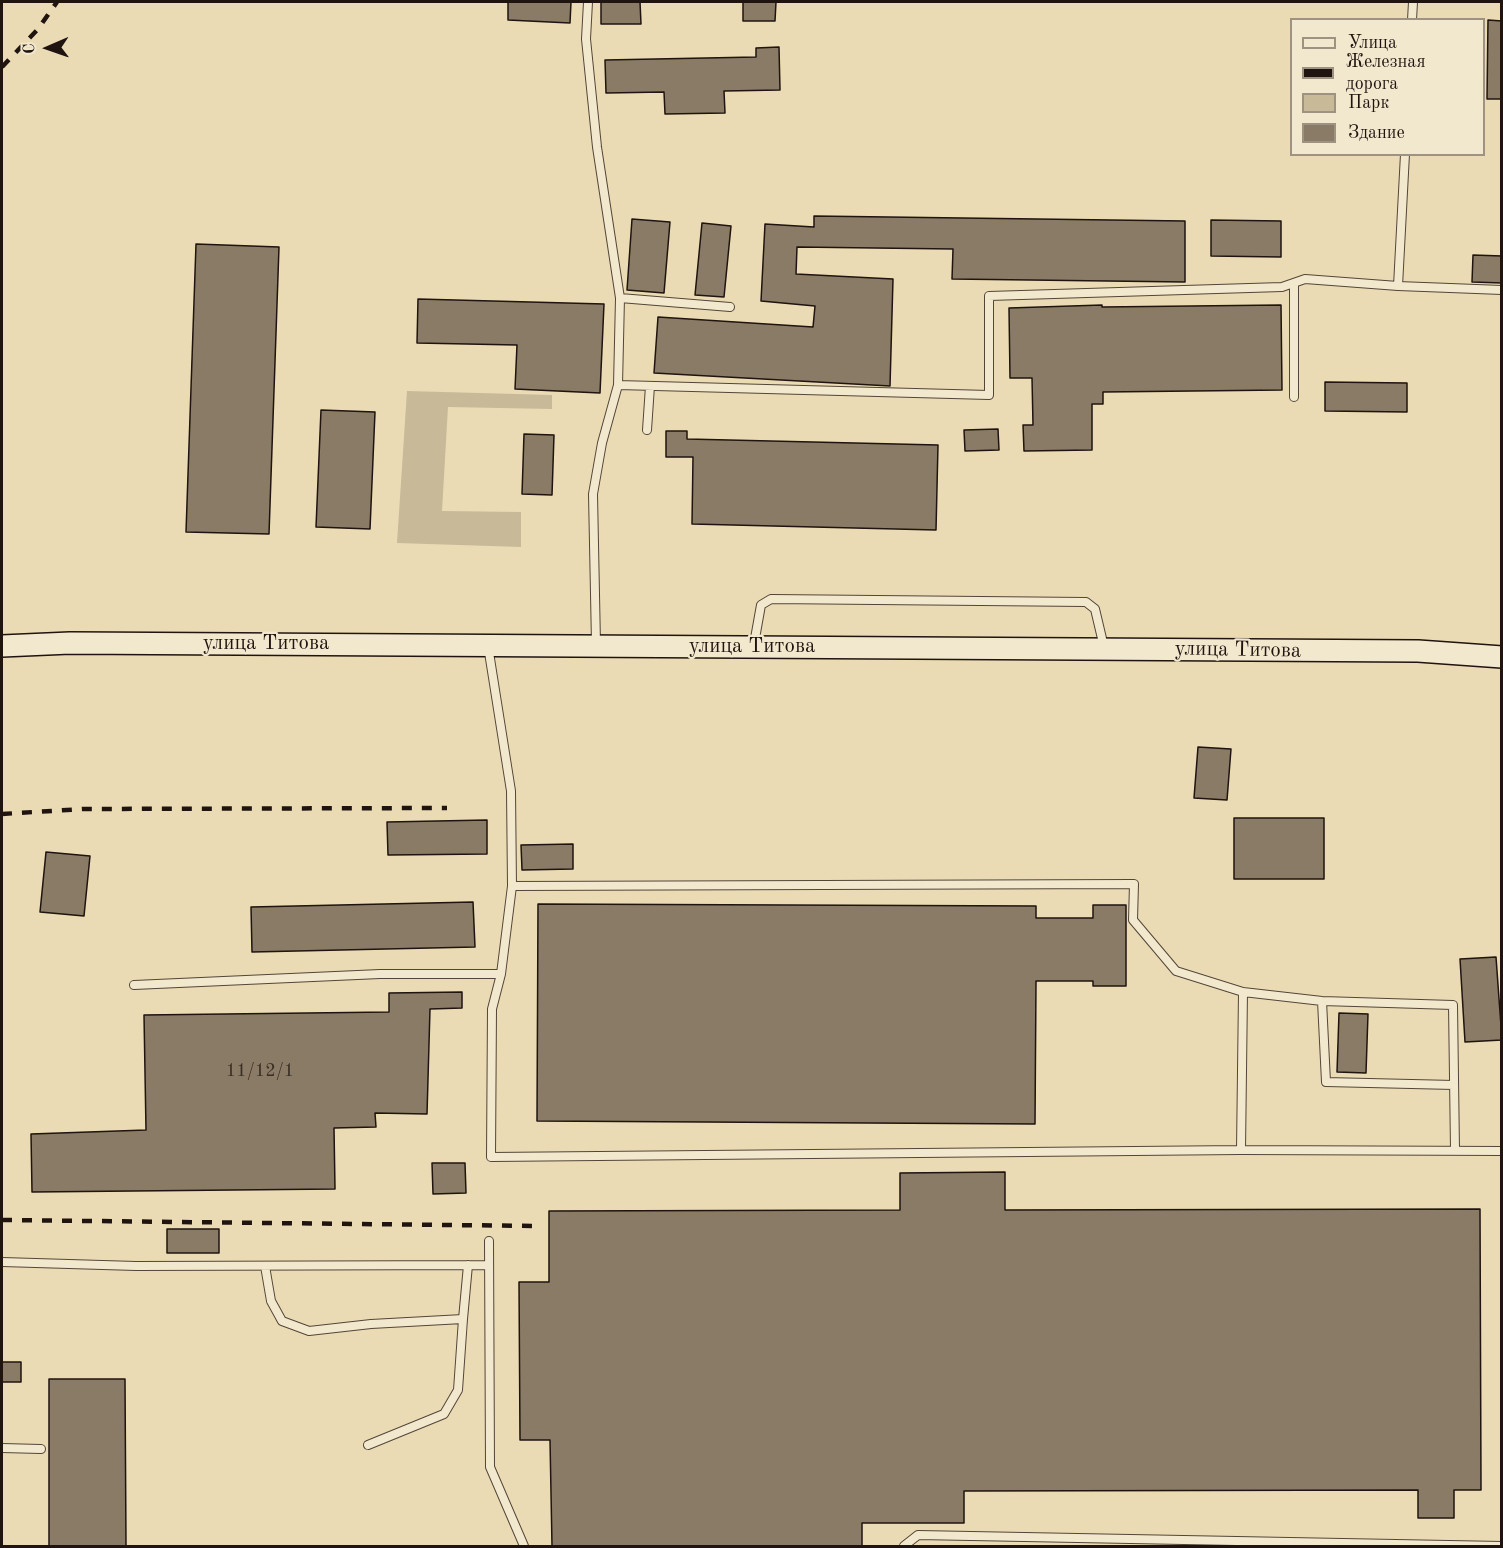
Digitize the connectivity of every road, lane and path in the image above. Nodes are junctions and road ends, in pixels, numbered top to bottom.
1 (588, 2) edge
2 (1413, 2) edge
3 (1412, 18) edge
4 (1405, 156) edge
5 (1294, 283) junction
6 (1398, 286) junction
7 (1502, 290) edge
8 (620, 298) junction
9 (730, 307) dead end
10 (618, 385) junction
11 (650, 386) junction
12 (1294, 397) dead end
13 (647, 430) dead end
14 (487, 644) junction
15 (596, 645) junction
16 (753, 645) junction
17 (2, 646) edge
18 (1104, 648) junction
19 (1502, 657) edge
20 (512, 886) junction
21 (501, 974) junction
22 (134, 985) dead end
23 (1243, 992) junction
24 (1322, 1001) junction
25 (1454, 1085) junction
26 (1241, 1150) junction
27 (1455, 1150) junction
28 (1502, 1150) edge
29 (489, 1241) dead end
30 (2, 1262) edge
31 (468, 1265) junction
32 (489, 1265) junction
33 (266, 1266) junction
34 (463, 1319) junction
35 (368, 1445) dead end
36 (2, 1449) edge
37 (41, 1449) dead end
38 (524, 1546) edge
39 (904, 1546) edge
40 (1502, 1546) edge

1 - 8 lane
2 - 3 lane
4 - 6 lane
5 - 6 lane
5 - 11 lane
5 - 12 lane
6 - 7 lane
8 - 9 lane
8 - 10 lane
10 - 11 lane
10 - 15 lane
11 - 13 lane
14 - 15 main road, улица Титова
14 - 17 main road, улица Титова
14 - 20 lane
15 - 16 main road, улица Титова
16 - 18 main road, улица Титова
16 - 18 lane
18 - 19 main road, улица Титова
20 - 21 lane
20 - 23 lane
21 - 22 lane
21 - 26 lane
23 - 24 lane
23 - 26 lane
24 - 25 lane
24 - 25 lane
25 - 27 lane
26 - 27 lane
27 - 28 lane
29 - 32 lane
30 - 33 lane
31 - 32 lane
31 - 33 lane
31 - 34 lane
32 - 38 lane
33 - 34 lane
34 - 35 lane
36 - 37 lane
39 - 40 lane

